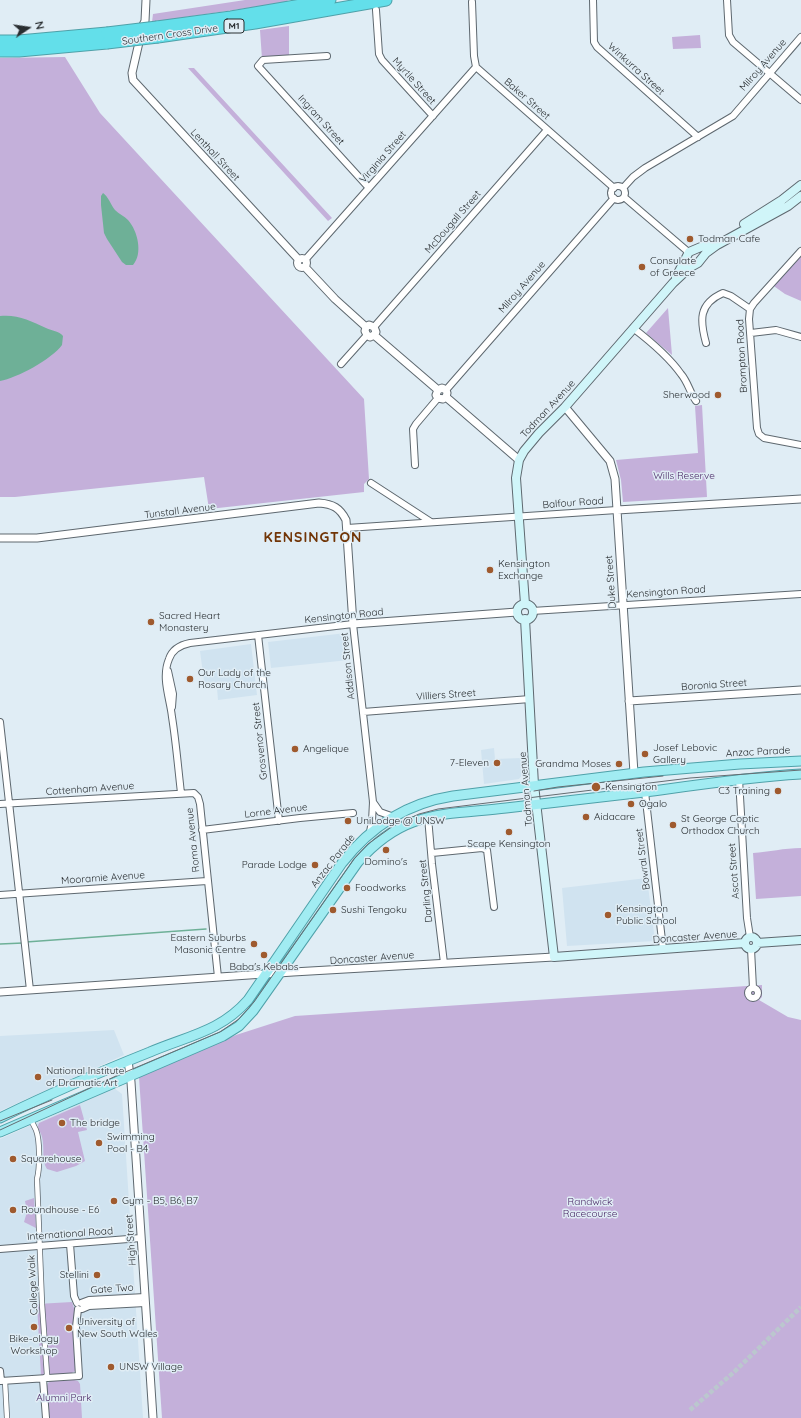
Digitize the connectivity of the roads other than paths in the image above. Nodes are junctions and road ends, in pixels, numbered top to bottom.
1 (146, 0) edge
2 (292, 0) edge
3 (330, 0) edge
4 (386, 0) edge
5 (593, 0) edge
6 (727, 0) edge
7 (472, 2) dead end
8 (376, 10) dead end
9 (231, 17) junction
10 (158, 32) junction
11 (801, 36) edge
12 (107, 38) junction
13 (0, 41) edge
14 (0, 51) edge
15 (327, 56) dead end
16 (476, 67) junction
17 (769, 73) junction
18 (801, 100) edge
19 (433, 116) junction
20 (547, 130) junction
21 (698, 137) junction
22 (801, 185) edge
23 (369, 188) junction
24 (614, 188) junction
25 (623, 188) junction
26 (801, 196) edge
27 (624, 197) junction
28 (614, 198) junction
29 (776, 204) junction
30 (801, 251) edge
31 (688, 254) junction
32 (697, 262) junction
33 (303, 263) junction
34 (673, 283) junction
35 (750, 309) junction
36 (366, 327) junction
37 (374, 327) junction
38 (633, 328) junction
39 (750, 332) junction
40 (370, 335) junction
41 (801, 337) edge
42 (706, 343) dead end
43 (342, 364) dead end
44 (443, 395) junction
45 (696, 401) dead end
46 (565, 407) junction
47 (801, 445) edge
48 (519, 460) junction
49 (415, 465) dead end
50 (371, 483) dead end
51 (801, 498) edge
52 (617, 510) junction
53 (518, 517) junction
54 (431, 522) junction
55 (347, 528) junction
56 (0, 538) edge
57 (801, 594) edge
58 (524, 604) junction
59 (623, 605) junction
60 (532, 611) junction
61 (517, 612) junction
62 (525, 619) junction
63 (353, 624) junction
64 (258, 635) junction
65 (801, 690) edge
66 (530, 699) junction
67 (629, 701) junction
68 (363, 712) junction
69 (0, 722) edge
70 (801, 761) edge
71 (634, 773) junction
72 (801, 774) edge
73 (739, 779) junction
74 (534, 785) junction
75 (645, 792) junction
76 (181, 793) junction
77 (373, 802) junction
78 (0, 804) edge
79 (10, 804) junction
80 (537, 804) junction
81 (353, 813) dead end
82 (394, 817) junction
83 (428, 817) junction
84 (279, 821) junction
85 (202, 830) junction
86 (370, 832) junction
87 (432, 853) junction
88 (207, 881) junction
89 (18, 894) junction
90 (0, 895) edge
91 (494, 907) dead end
92 (747, 940) junction
93 (801, 940) edge
94 (757, 943) junction
95 (663, 949) junction
96 (751, 949) junction
97 (554, 957) junction
98 (444, 963) junction
99 (279, 973) junction
100 (264, 974) junction
101 (218, 977) junction
102 (753, 988) dead end
103 (30, 990) junction
104 (0, 992) edge
105 (128, 1061) junction
106 (130, 1075) junction
107 (0, 1118) edge
108 (30, 1118) junction
109 (0, 1132) edge
110 (141, 1238) junction
111 (70, 1244) junction
112 (40, 1246) junction
113 (0, 1249) edge
114 (145, 1300) junction
115 (80, 1306) junction
116 (0, 1371) edge
117 (43, 1379) junction
118 (3, 1383) edge
119 (7, 1418) edge
120 (46, 1418) edge
121 (153, 1418) edge

1 - 33 street, Lenthall Street
2 - 9 highway
3 - 9 highway, Southern Cross Drive / M1
4 - 10 highway, Southern Cross Drive / M1
5 - 21 street, Winkurra Street
6 - 17 street
7 - 16 street
8 - 19 street, Myrtle Street
9 - 10 highway, Southern Cross Drive / M1
10 - 12 highway, Southern Cross Drive / M1, bridge
11 - 17 street, Milroy Avenue
12 - 13 highway, Southern Cross Drive / M1
12 - 14 highway, Southern Cross Drive / M1
15 - 23 street, Ingram Street
16 - 19 street, Virginia Street
16 - 20 street, Baker Street
17 - 18 street
17 - 21 street, Milroy Avenue
19 - 23 street, Virginia Street
20 - 24 street, Baker Street
20 - 37 street, McDougall Street
21 - 25 street, Milroy Avenue
22 - 29 main road
23 - 33 street, Virginia Street
24 - 25 street
24 - 28 street
25 - 27 street
26 - 29 main road
26 - 32 main road, Todman Avenue
27 - 28 street
27 - 31 street
28 - 44 street, Milroy Avenue
29 - 31 main road
30 - 35 street, Brompton Road
31 - 32 main road
31 - 32 main road
31 - 34 main road, Todman Avenue
32 - 34 main road, Todman Avenue
33 - 36 street, Lenthall Street
34 - 38 main road, Todman Avenue
35 - 39 street, Brompton Road
35 - 42 street
36 - 37 street
36 - 40 street
37 - 40 street
38 - 45 street
38 - 46 main road, Todman Avenue
39 - 41 street
39 - 47 street, Brompton Road
40 - 43 street
40 - 44 street
44 - 48 street
44 - 49 street, Milroy Avenue
46 - 48 main road, Todman Avenue
46 - 52 street, Duke Street
48 - 53 main road, Todman Avenue
50 - 54 street
51 - 52 street, Balfour Road
52 - 53 street, Balfour Road
52 - 59 street, Duke Street
53 - 54 street, Balfour Road
53 - 58 main road, Todman Avenue
54 - 55 street, Balfour Road
55 - 56 street, Tunstall Avenue
55 - 63 street, Addison Street
57 - 59 street, Kensington Road
58 - 60 main road
58 - 61 main road
59 - 60 street, Kensington Road
59 - 67 street, Duke Street
60 - 62 main road
61 - 62 main road
61 - 63 street, Kensington Road
62 - 66 main road, Todman Avenue
63 - 64 street, Kensington Road
63 - 68 street, Addison Street
64 - 76 street, Kensington Road
64 - 84 street, Grosvenor Street
65 - 67 street, Boronia Street
66 - 68 street, Villiers Street
66 - 74 main road, Todman Avenue
67 - 71 street, Duke Street
68 - 77 street, Addison Street
69 - 79 street
70 - 71 main road, Anzac Parade
71 - 74 main road, Anzac Parade
72 - 73 main road, Anzac Parade
73 - 75 main road, Anzac Parade
73 - 92 street, Ascot Street
74 - 80 main road, Todman Avenue
74 - 82 main road, Anzac Parade
75 - 80 main road, Anzac Parade
75 - 95 street, Bowral Street
76 - 79 street, Cottenham Avenue
76 - 85 street, Roma Avenue
77 - 82 street
77 - 86 street, Addison Street
78 - 79 street, Cottenham Avenue
79 - 89 street
80 - 83 main road, Anzac Parade
80 - 97 main road, Todman Avenue
81 - 84 street, Lorne Avenue
82 - 86 main road, Anzac Parade
83 - 87 street, Darling Street
83 - 99 main road, Anzac Parade
84 - 85 street, Lorne Avenue
85 - 88 street, Roma Avenue
86 - 100 main road, Anzac Parade
87 - 91 street
87 - 98 street, Darling Street
88 - 89 street, Mooramie Avenue
88 - 101 street, Roma Avenue
89 - 90 street, Mooramie Avenue
89 - 103 street
92 - 94 main road
92 - 95 main road, Doncaster Avenue
92 - 96 main road
93 - 94 main road
94 - 96 main road
95 - 97 main road, Doncaster Avenue
96 - 102 street
97 - 98 street, Doncaster Avenue
98 - 99 street, Doncaster Avenue
99 - 100 street, Doncaster Avenue
99 - 106 main road, Anzac Parade
100 - 101 street, Doncaster Avenue
100 - 105 main road, Anzac Parade
101 - 103 street, Doncaster Avenue
103 - 104 street, Doncaster Avenue
105 - 106 street, High Street
105 - 107 main road, Anzac Parade
106 - 108 main road, Anzac Parade
106 - 110 street, High Street
108 - 109 main road, Anzac Parade
108 - 112 street, College Walk
110 - 111 street, International Road
110 - 114 street, High Street
111 - 112 street, International Road
111 - 115 street
112 - 113 street, International Road
112 - 117 street, College Walk
114 - 115 street
114 - 121 street, High Street
115 - 117 street
116 - 118 street
117 - 118 street
117 - 120 street
118 - 119 street

